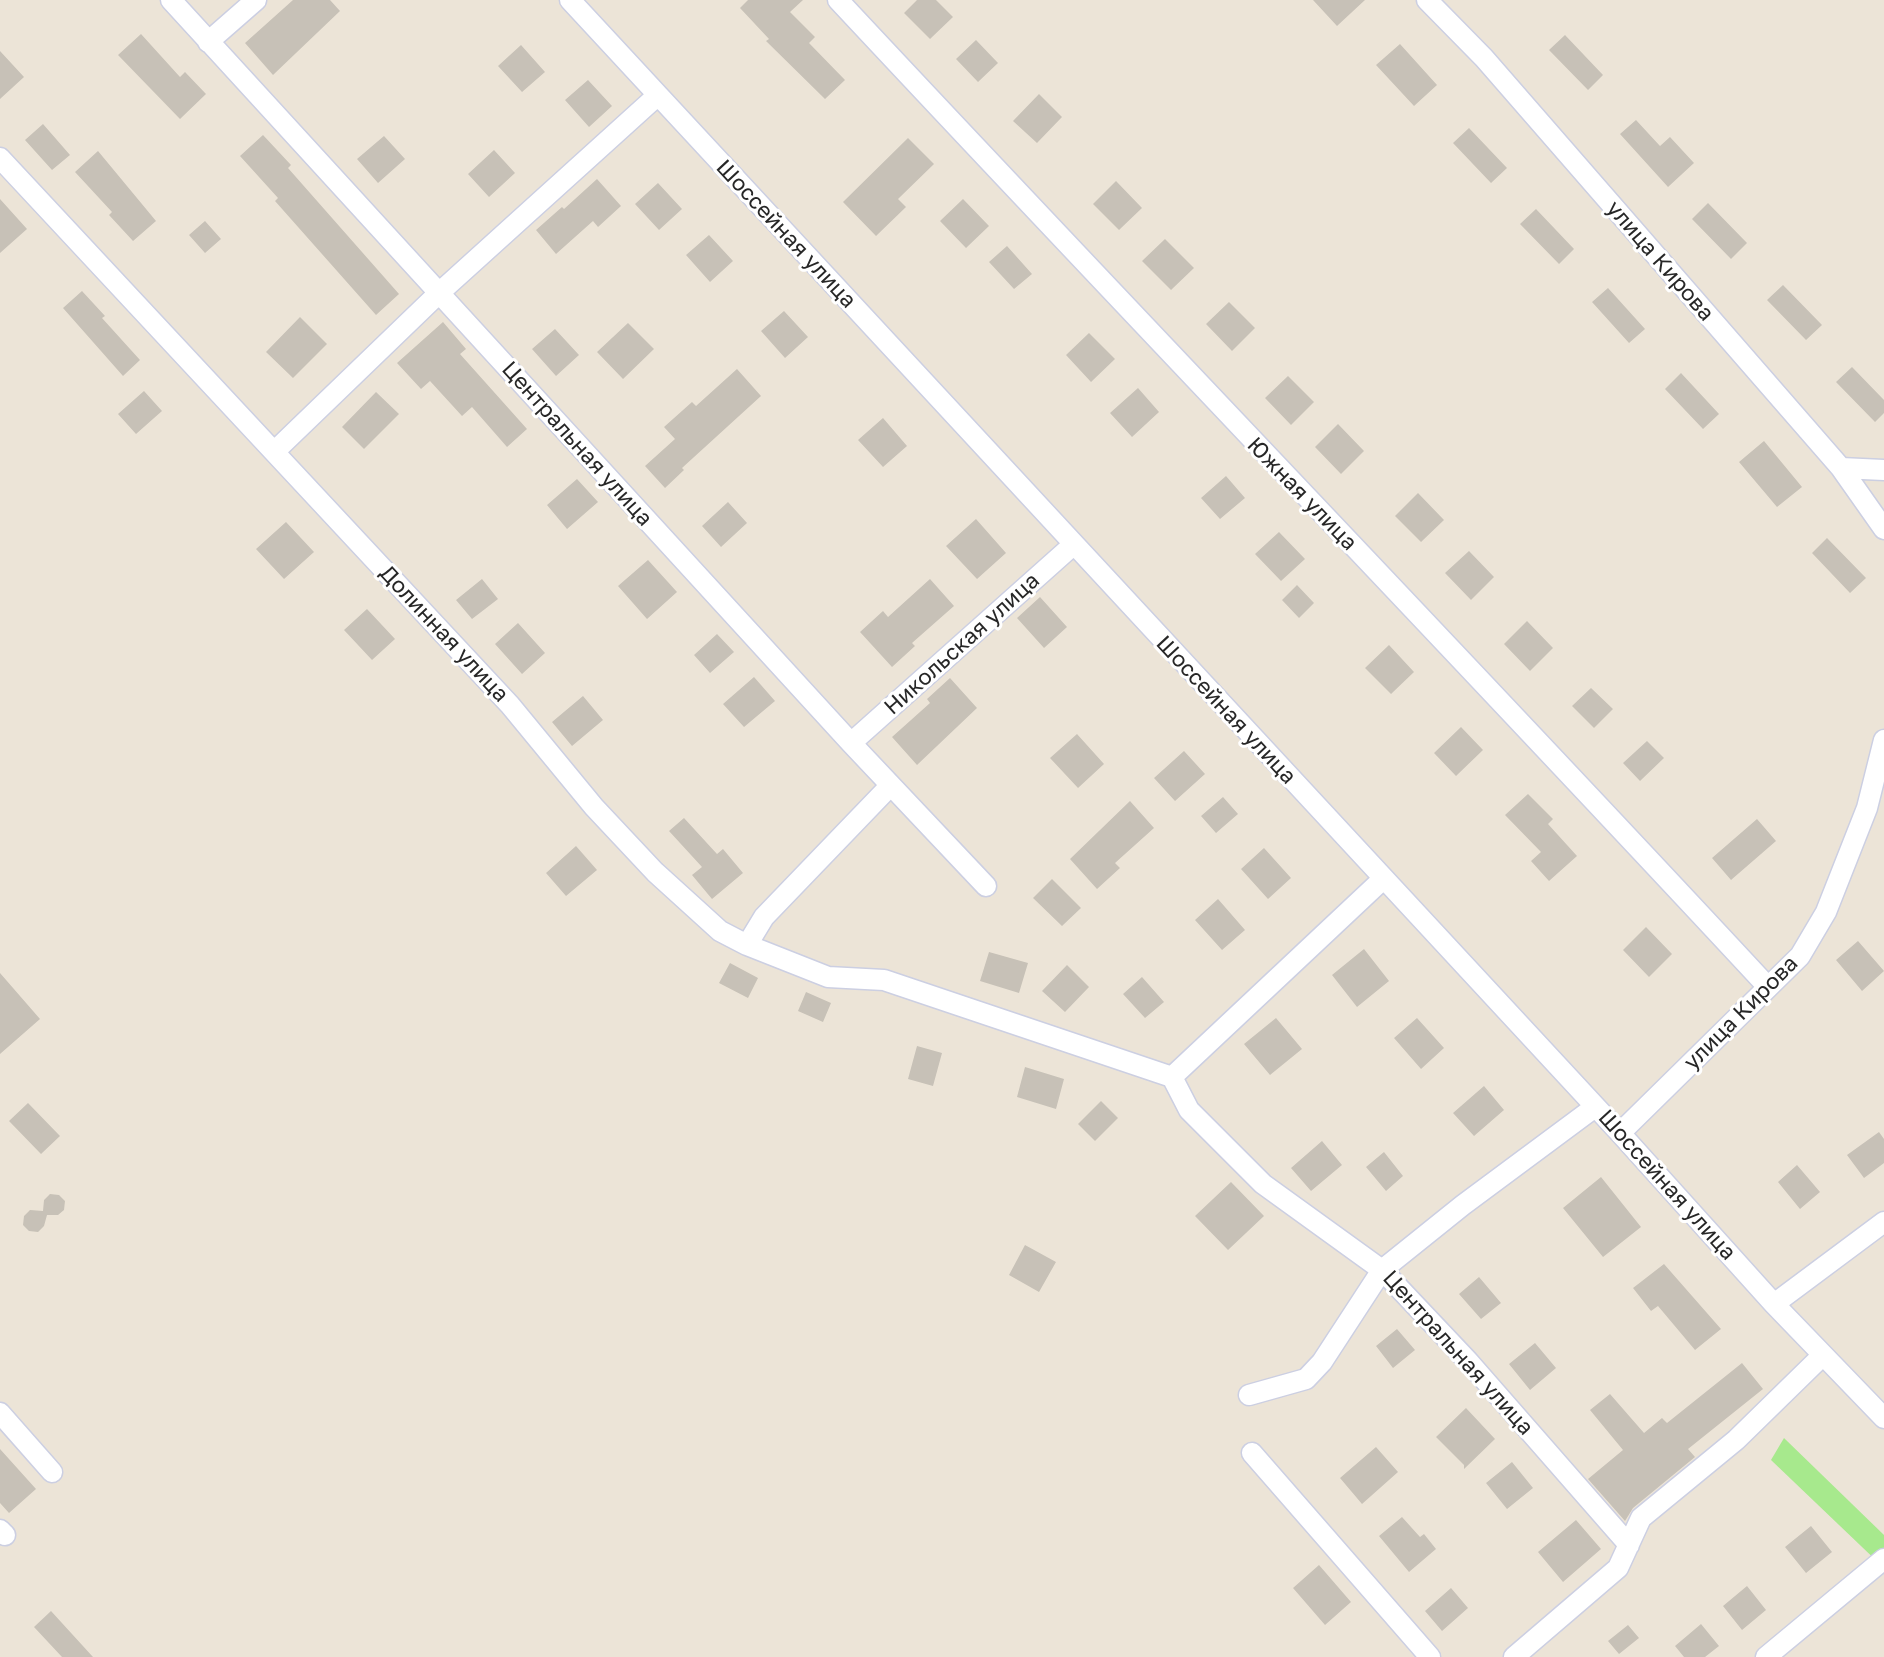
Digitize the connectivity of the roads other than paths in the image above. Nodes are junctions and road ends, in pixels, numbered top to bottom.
1 (171, 0) edge
2 (256, 0) edge
3 (570, 0) edge
4 (838, 0) edge
5 (1427, 0) edge
6 (208, 42) junction
7 (658, 95) junction
8 (0, 158) edge
9 (439, 293) junction
10 (275, 451) junction
11 (1841, 468) junction
12 (1884, 470) edge
13 (1884, 529) edge
14 (1073, 545) junction
15 (1884, 740) edge
16 (851, 743) junction
17 (890, 786) junction
18 (1383, 879) junction
19 (986, 886) dead end
20 (747, 945) junction
21 (1768, 987) junction
22 (1172, 1077) junction
23 (1595, 1107) junction
24 (1620, 1133) junction
25 (1884, 1222) edge
26 (1382, 1270) junction
27 (1774, 1304) junction
28 (1823, 1355) junction
29 (1249, 1395) dead end
30 (0, 1413) edge
31 (1884, 1418) edge
32 (1252, 1453) dead end
33 (52, 1472) dead end
34 (1629, 1545) junction
35 (1884, 1559) edge
36 (1430, 1657) edge
37 (1514, 1657) edge
38 (1766, 1657) edge

1 - 6 street, Центральная улица
2 - 6 street
3 - 7 street, Шоссейная улица
4 - 21 street, Южная улица
5 - 11 street, улица Кирова
6 - 9 street, Центральная улица
7 - 9 street
7 - 14 street, Шоссейная улица
8 - 10 street, Долинная улица
9 - 10 street
9 - 16 street, Центральная улица
10 - 20 street, Долинная улица
11 - 12 street
11 - 13 street, улица Кирова
14 - 16 street, Никольская улица
14 - 18 street, Шоссейная улица
15 - 21 street, улица Кирова
16 - 17 street, Центральная улица
17 - 19 street, Центральная улица
17 - 20 street
18 - 22 street
18 - 23 street, Шоссейная улица
20 - 22 street, Долинная улица
21 - 24 street, улица Кирова
22 - 26 street, Центральная улица
23 - 24 street, Шоссейная улица
23 - 26 street
24 - 27 street, Шоссейная улица
25 - 27 street
26 - 29 street
26 - 34 street, Центральная улица
27 - 28 street, Шоссейная улица
28 - 31 street, Шоссейная улица
28 - 34 street
30 - 33 street
32 - 36 street
34 - 37 street
35 - 38 street

